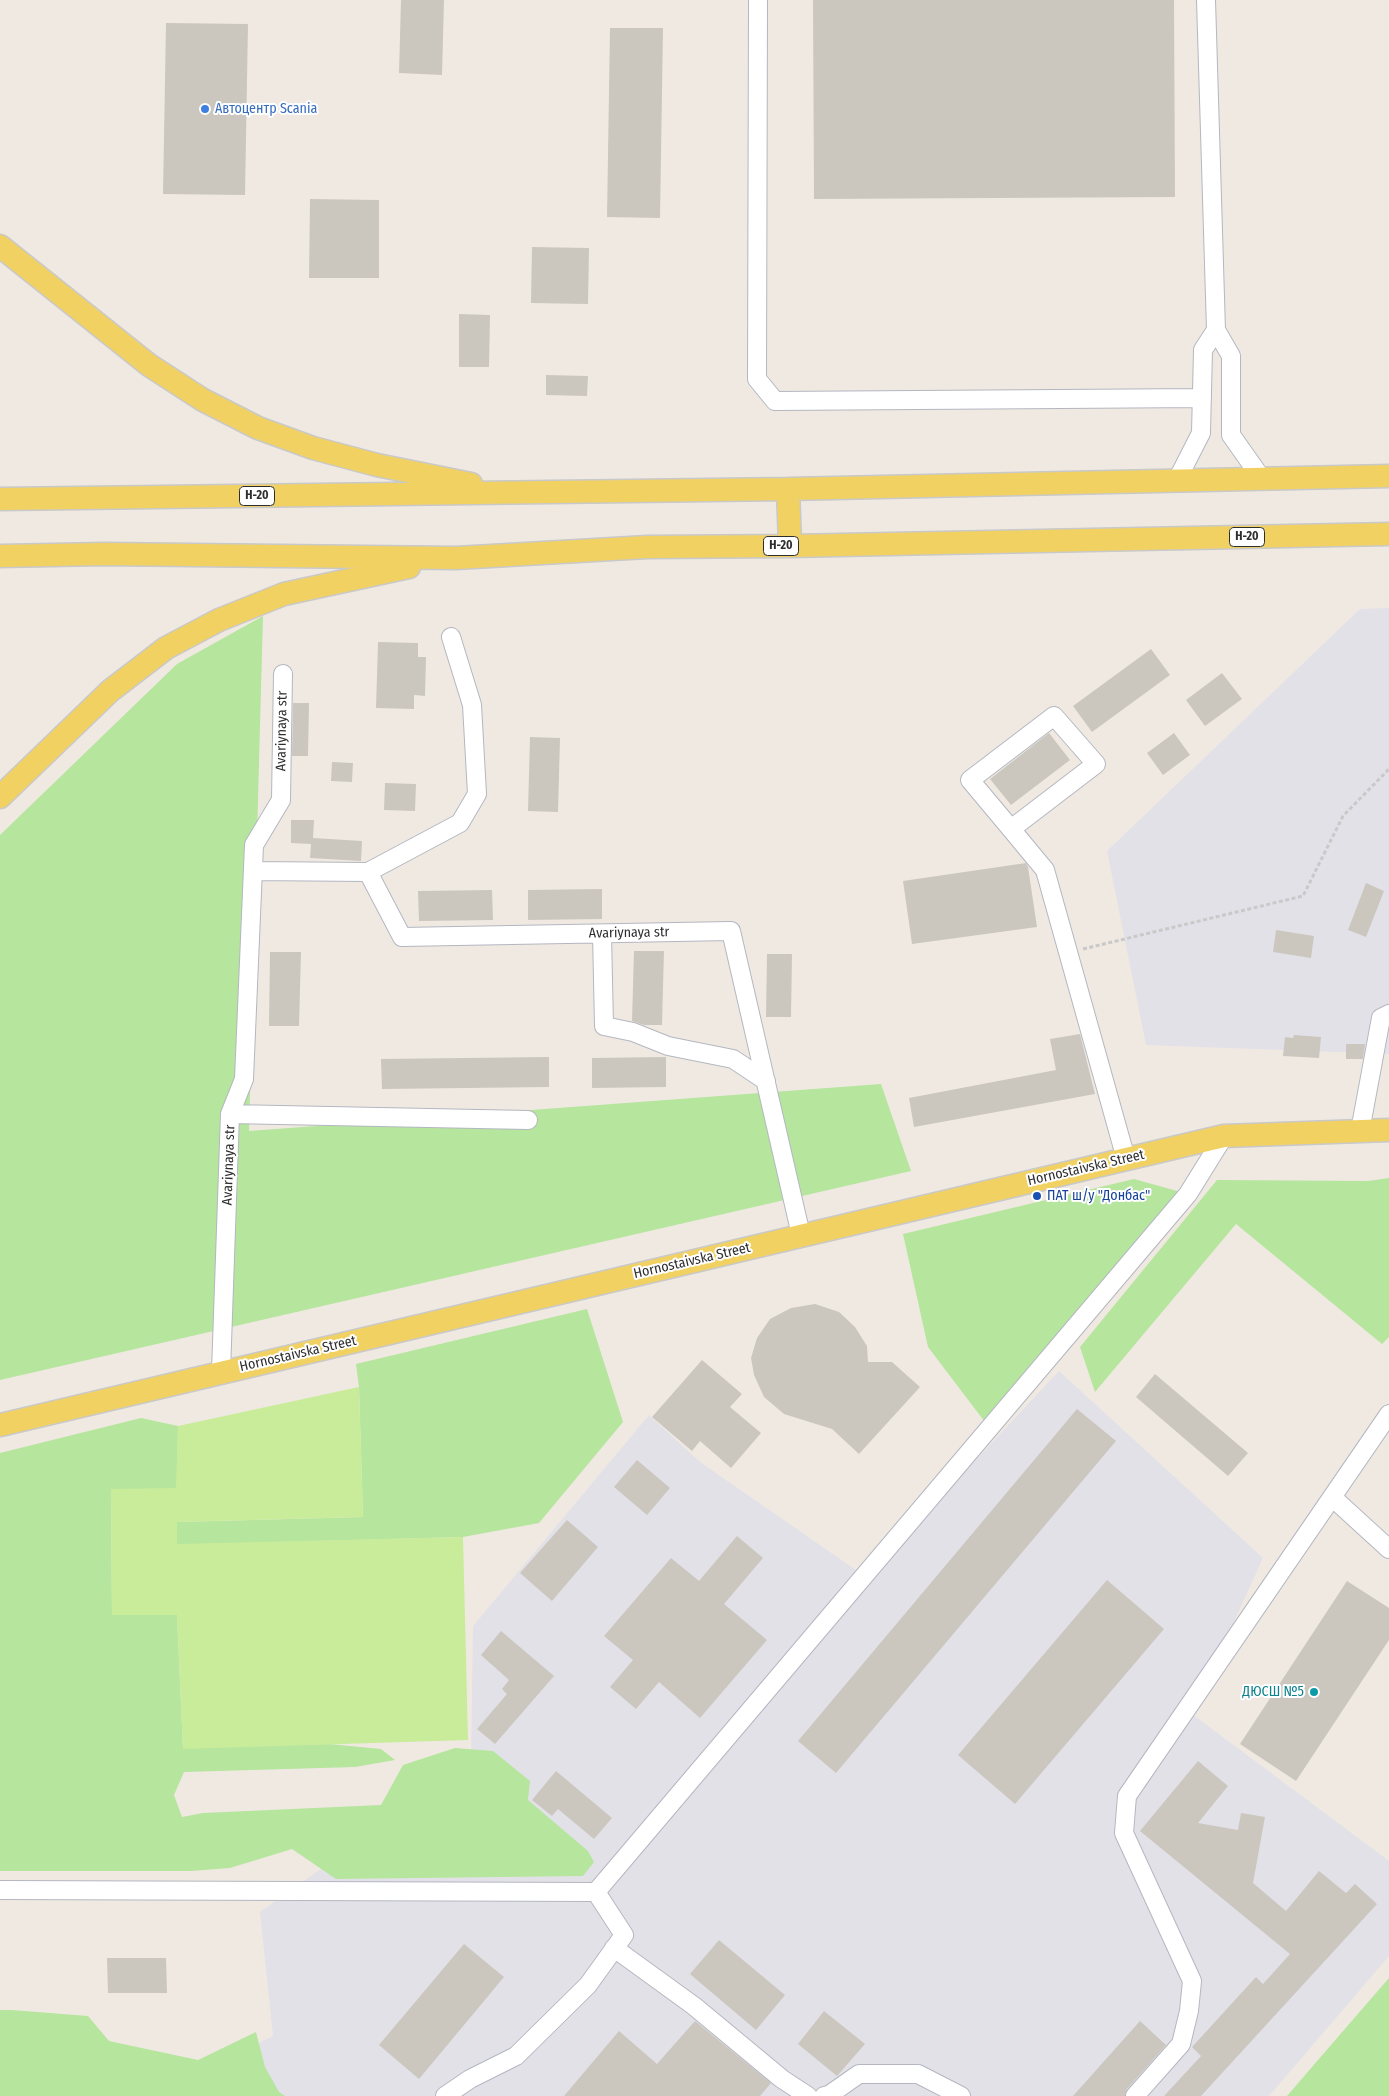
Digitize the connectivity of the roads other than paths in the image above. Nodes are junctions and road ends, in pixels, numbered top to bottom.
1 (758, 0) edge
2 (1206, 0) edge
3 (0, 246) edge
4 (1216, 330) junction
5 (1202, 398) junction
6 (1389, 476) edge
7 (1262, 479) junction
8 (1177, 480) junction
9 (788, 489) junction
10 (514, 493) junction
11 (0, 499) edge
12 (1389, 534) edge
13 (790, 546) junction
14 (0, 556) edge
15 (456, 558) junction
16 (451, 638) dead end
17 (283, 674) dead end
18 (0, 797) edge
19 (1011, 829) junction
20 (253, 871) junction
21 (368, 872) junction
22 (602, 934) junction
23 (1389, 1014) edge
24 (766, 1081) junction
25 (230, 1114) junction
26 (528, 1120) dead end
27 (1389, 1130) edge
28 (1360, 1131) junction
29 (1224, 1136) junction
30 (1126, 1159) junction
31 (801, 1236) junction
32 (222, 1372) junction
33 (1389, 1414) edge
34 (0, 1424) edge
35 (1332, 1498) junction
36 (1389, 1549) edge
37 (0, 1890) edge
38 (596, 1892) junction
39 (614, 1948) junction
40 (445, 2096) edge
41 (808, 2096) edge
42 (824, 2096) edge
43 (961, 2096) edge
44 (1135, 2096) edge

1 - 5 street
2 - 4 street
3 - 10 main road
4 - 5 street
4 - 7 street
5 - 8 street
6 - 7 main road, Н-20
7 - 8 main road, Н-20
8 - 9 main road, Н-20
9 - 10 main road, Н-20
9 - 13 main road
10 - 11 main road, Н-20
12 - 13 main road, Н-20
13 - 15 main road, Н-20
14 - 15 main road, Н-20
15 - 18 main road
16 - 21 street
17 - 20 street, Avariynaya str
19 - 19 street
19 - 30 street
20 - 21 street
20 - 25 street, Avariynaya str
21 - 22 street, Avariynaya str
22 - 24 street
22 - 24 street, Avariynaya str
23 - 28 street
24 - 31 street, Avariynaya str
25 - 26 street
25 - 32 street, Avariynaya str
27 - 28 main road, Hornostaivska Street
28 - 29 main road, Hornostaivska Street
29 - 30 main road, Hornostaivska Street
29 - 38 street
30 - 31 main road, Hornostaivska Street
31 - 32 main road, Hornostaivska Street
32 - 34 main road, Hornostaivska Street
33 - 35 street
35 - 36 street
35 - 44 street
37 - 38 street
38 - 39 street
39 - 40 street
39 - 41 street
42 - 43 street

